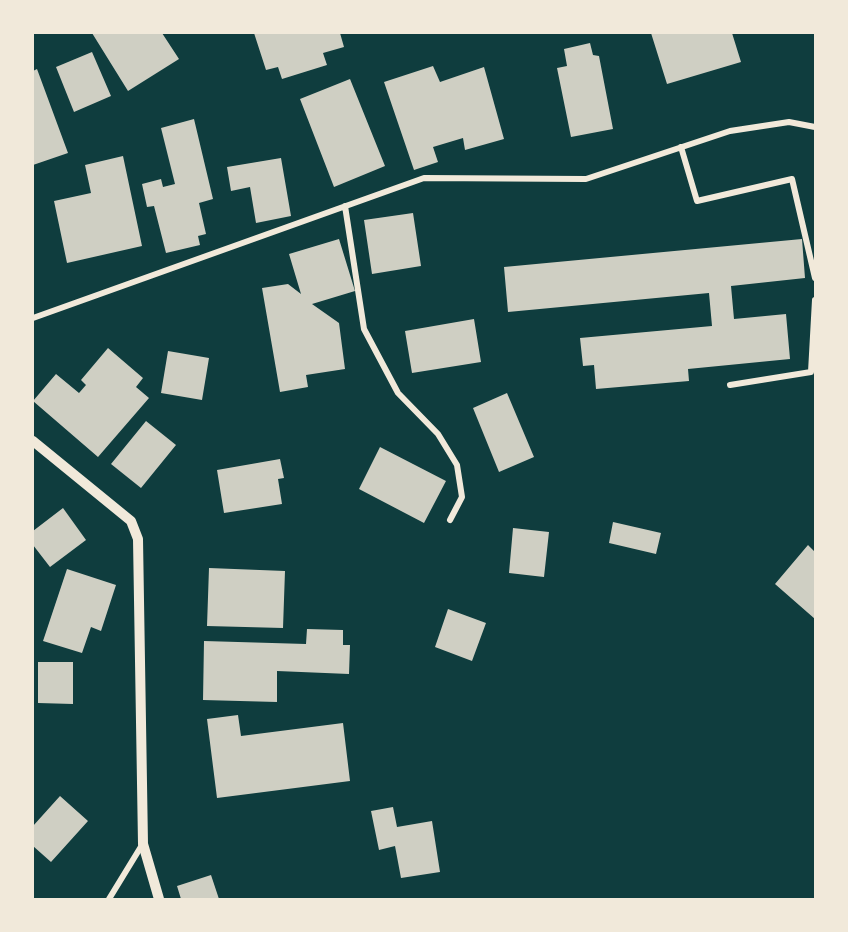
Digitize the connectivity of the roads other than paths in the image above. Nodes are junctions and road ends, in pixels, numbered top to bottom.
1 (815, 127) edge
2 (681, 147) junction
3 (345, 206) junction
4 (815, 278) edge
5 (815, 300) edge
6 (33, 318) edge
7 (730, 385) dead end
8 (33, 441) edge
9 (450, 520) dead end
10 (143, 844) junction
11 (109, 899) edge
12 (159, 899) edge

1 - 2 street
2 - 3 street
2 - 4 street
3 - 6 street
3 - 9 street
5 - 7 street
8 - 10 street
10 - 11 street
10 - 12 street

